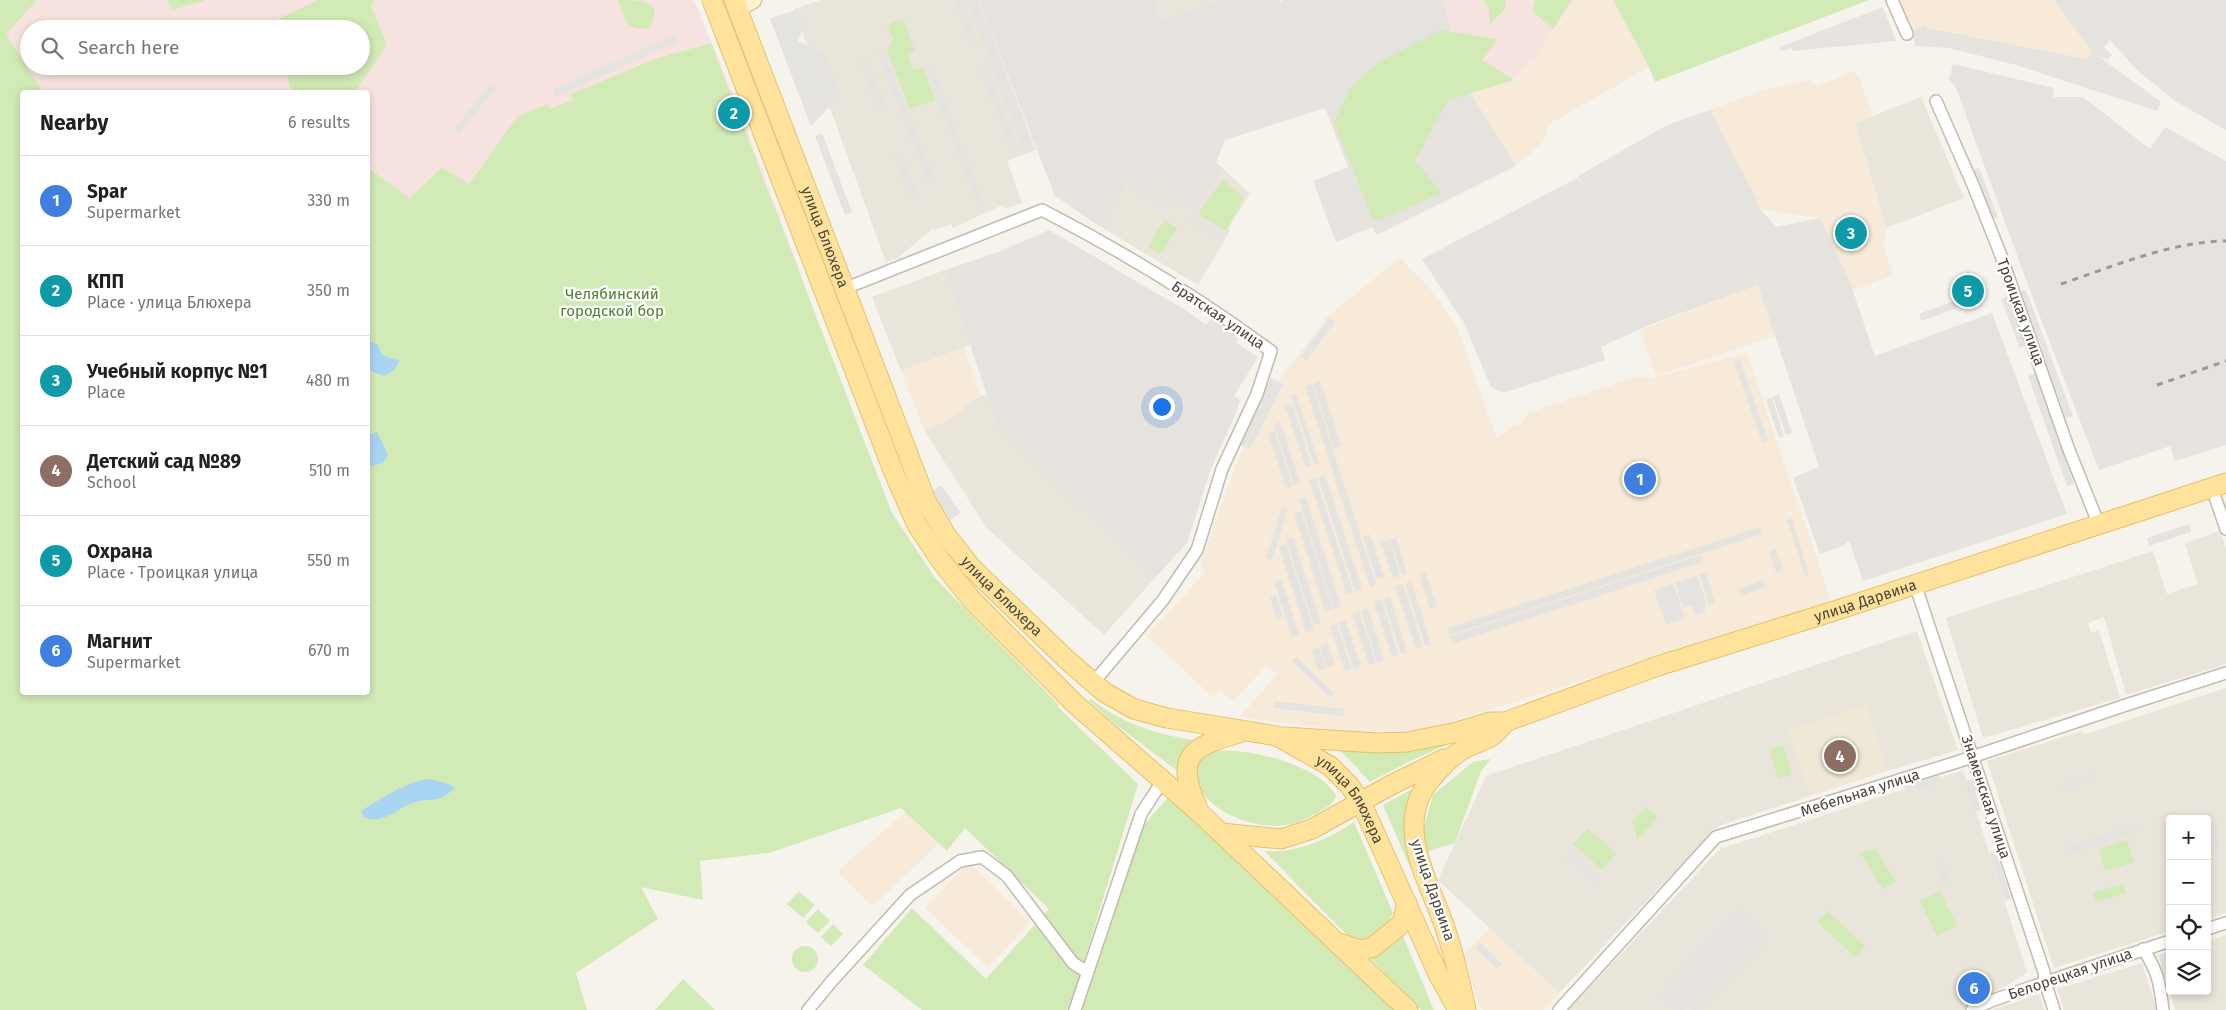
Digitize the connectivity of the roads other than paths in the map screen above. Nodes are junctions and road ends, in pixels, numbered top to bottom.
1 (1892, 0) edge
2 (741, 3) edge
3 (714, 8) edge
4 (1907, 34) dead end
5 (1936, 101) dead end
6 (846, 288) junction
7 (2219, 486) edge
8 (2099, 525) junction
9 (2226, 529) edge
10 (1915, 584) junction
11 (2226, 673) edge
12 (1093, 683) junction
13 (1505, 722) junction
14 (1245, 732) junction
15 (1277, 736) junction
16 (1458, 752) junction
17 (1972, 757) junction
18 (1162, 780) junction
19 (1360, 802) junction
20 (1201, 814) junction
21 (1221, 833) junction
22 (1407, 903) junction
23 (2226, 923) edge
24 (2211, 928) edge
25 (2166, 942) edge
26 (1338, 943) junction
27 (2143, 949) junction
28 (1087, 972) junction
29 (2045, 982) junction
30 (808, 1010) edge
31 (1075, 1010) edge
32 (1408, 1010) edge
33 (1458, 1010) edge
34 (1466, 1010) edge
35 (1558, 1010) edge
36 (1972, 1010) edge
37 (2054, 1010) edge
38 (2163, 1010) edge

1 - 4 street
2 - 3 main road
2 - 6 main road, улица Блюхера
3 - 18 main road, улица Блюхера
5 - 8 street, Троицкая улица
6 - 12 main road, улица Блюхера
6 - 12 street, Братская улица
7 - 8 main road, улица Дарвина
7 - 9 street
8 - 10 main road, улица Дарвина
10 - 13 main road, улица Дарвина
10 - 17 street, Знаменская улица
11 - 17 street, Мебельная улица
12 - 14 main road, улица Блюхера
13 - 15 main road, улица Дарвина
13 - 16 main road, улица Дарвина
14 - 15 main road, улица Блюхера
14 - 20 main road
15 - 19 main road, улица Блюхера
16 - 19 main road
16 - 34 main road, улица Дарвина
17 - 29 street, Знаменская улица
17 - 35 street, Мебельная улица
18 - 20 main road, улица Блюхера
18 - 28 street
19 - 21 main road
19 - 22 main road, улица Блюхера
20 - 21 main road, улица Блюхера
21 - 26 main road, улица Блюхера
22 - 26 main road
22 - 33 main road, улица Блюхера
23 - 24 street
25 - 27 street, Белорецкая улица
26 - 32 main road, улица Блюхера
27 - 29 street, Белорецкая улица
27 - 38 street
28 - 30 street
28 - 31 street
29 - 36 street, Белорецкая улица
29 - 37 street, Знаменская улица

